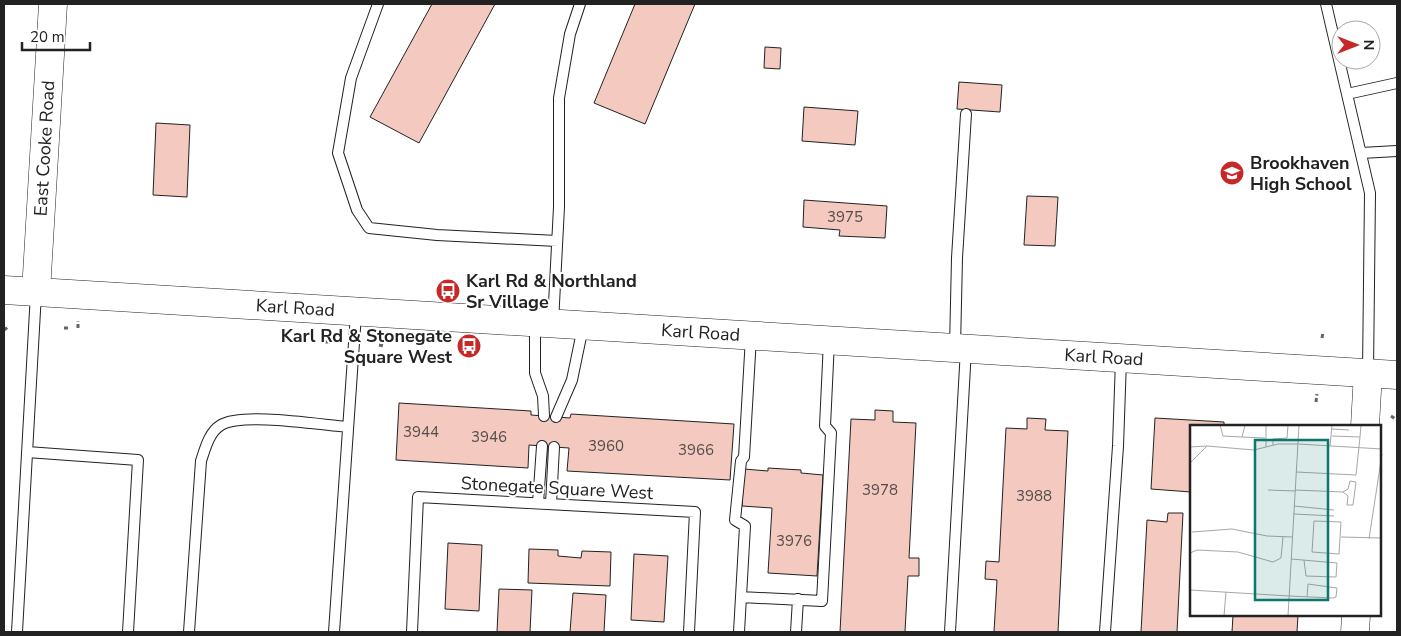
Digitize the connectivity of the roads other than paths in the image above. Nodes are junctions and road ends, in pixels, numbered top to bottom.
1 (53, 4) edge
2 (378, 4) edge
3 (580, 4) edge
4 (1326, 4) edge
5 (1397, 84) edge
6 (1347, 94) junction
7 (966, 114) dead end
8 (1397, 151) edge
9 (1361, 153) junction
10 (557, 241) junction
11 (4, 290) edge
12 (36, 292) junction
13 (356, 313) junction
14 (544, 323) junction
15 (583, 325) junction
16 (752, 336) junction
17 (829, 340) junction
18 (961, 348) junction
19 (1121, 359) junction
20 (1368, 373) junction
21 (1397, 374) edge
22 (544, 416) dead end
23 (556, 417) dead end
24 (1365, 425) edge
25 (348, 427) junction
26 (542, 446) dead end
27 (554, 447) dead end
28 (27, 452) junction
29 (538, 503) junction
30 (551, 504) junction
31 (741, 597) junction
32 (798, 600) junction
33 (1356, 616) edge
34 (16, 632) edge
35 (128, 632) edge
36 (190, 632) edge
37 (334, 632) edge
38 (412, 632) edge
39 (688, 632) edge
40 (739, 632) edge
41 (796, 632) edge
42 (950, 632) edge
43 (1105, 632) edge
44 (1355, 632) edge

1 - 12 main road, East Cooke Road
2 - 10 lane
3 - 10 lane
4 - 6 lane
5 - 6 lane
6 - 9 lane
7 - 18 lane
8 - 9 lane
9 - 20 lane
10 - 14 lane
11 - 12 main road, Karl Road
12 - 13 main road, Karl Road
12 - 28 lane
13 - 14 main road, Karl Road
13 - 25 lane
14 - 15 main road, Karl Road
14 - 22 lane
15 - 16 main road, Karl Road
15 - 23 lane
16 - 17 main road, Karl Road
16 - 31 lane
17 - 18 main road, Karl Road
17 - 32 lane
18 - 19 main road, Karl Road
18 - 42 lane
19 - 20 main road, Karl Road
19 - 43 lane
20 - 21 main road, Karl Road
20 - 24 main road
25 - 36 lane
25 - 37 lane
26 - 29 lane
27 - 30 lane
28 - 34 lane
28 - 35 lane
29 - 30 lane, Stonegate Square West
29 - 38 lane, Stonegate Square West
30 - 39 lane, Stonegate Square West
31 - 32 lane
31 - 40 lane
32 - 41 lane
33 - 44 main road

